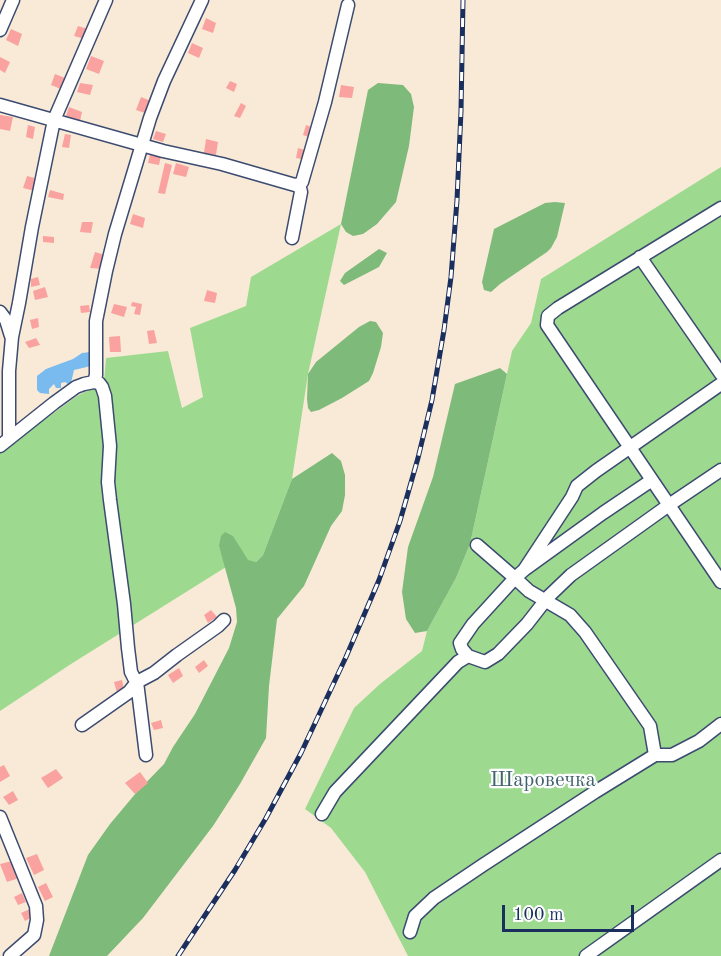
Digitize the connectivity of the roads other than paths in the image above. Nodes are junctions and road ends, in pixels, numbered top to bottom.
1 (13, 0) edge
2 (106, 0) edge
3 (201, 0) edge
4 (348, 5) dead end
5 (0, 30) edge
6 (0, 105) edge
7 (54, 120) junction
8 (141, 145) junction
9 (299, 184) junction
10 (720, 212) edge
11 (292, 238) dead end
12 (640, 257) junction
13 (0, 312) edge
14 (12, 337) junction
15 (721, 374) edge
16 (94, 382) junction
17 (721, 384) edge
18 (4, 442) edge
19 (630, 448) junction
20 (721, 470) edge
21 (652, 480) junction
22 (669, 505) junction
23 (477, 545) dead end
24 (519, 574) junction
25 (721, 582) edge
26 (544, 601) junction
27 (224, 620) dead end
28 (468, 656) junction
29 (137, 682) junction
30 (721, 724) edge
31 (82, 725) dead end
32 (146, 755) dead end
33 (655, 755) junction
34 (322, 814) dead end
35 (0, 817) edge
36 (721, 860) edge
37 (410, 932) dead end
38 (9, 956) edge
39 (586, 956) edge

1 - 5 street
2 - 7 street
3 - 8 street
4 - 9 street
6 - 7 street
7 - 8 street
7 - 14 street
8 - 9 street
8 - 16 street
9 - 11 street
10 - 12 street
12 - 15 street
12 - 19 street
13 - 14 street
14 - 18 street
16 - 18 street
16 - 29 street
17 - 19 street
19 - 21 street
19 - 24 street
20 - 22 street
21 - 22 street
21 - 24 street
22 - 25 street
22 - 26 street
23 - 24 street
24 - 26 street
24 - 28 street
26 - 28 street
26 - 33 street
27 - 29 street
28 - 34 street
29 - 31 street
29 - 32 street
30 - 33 street
33 - 37 street
35 - 38 street
36 - 39 street

